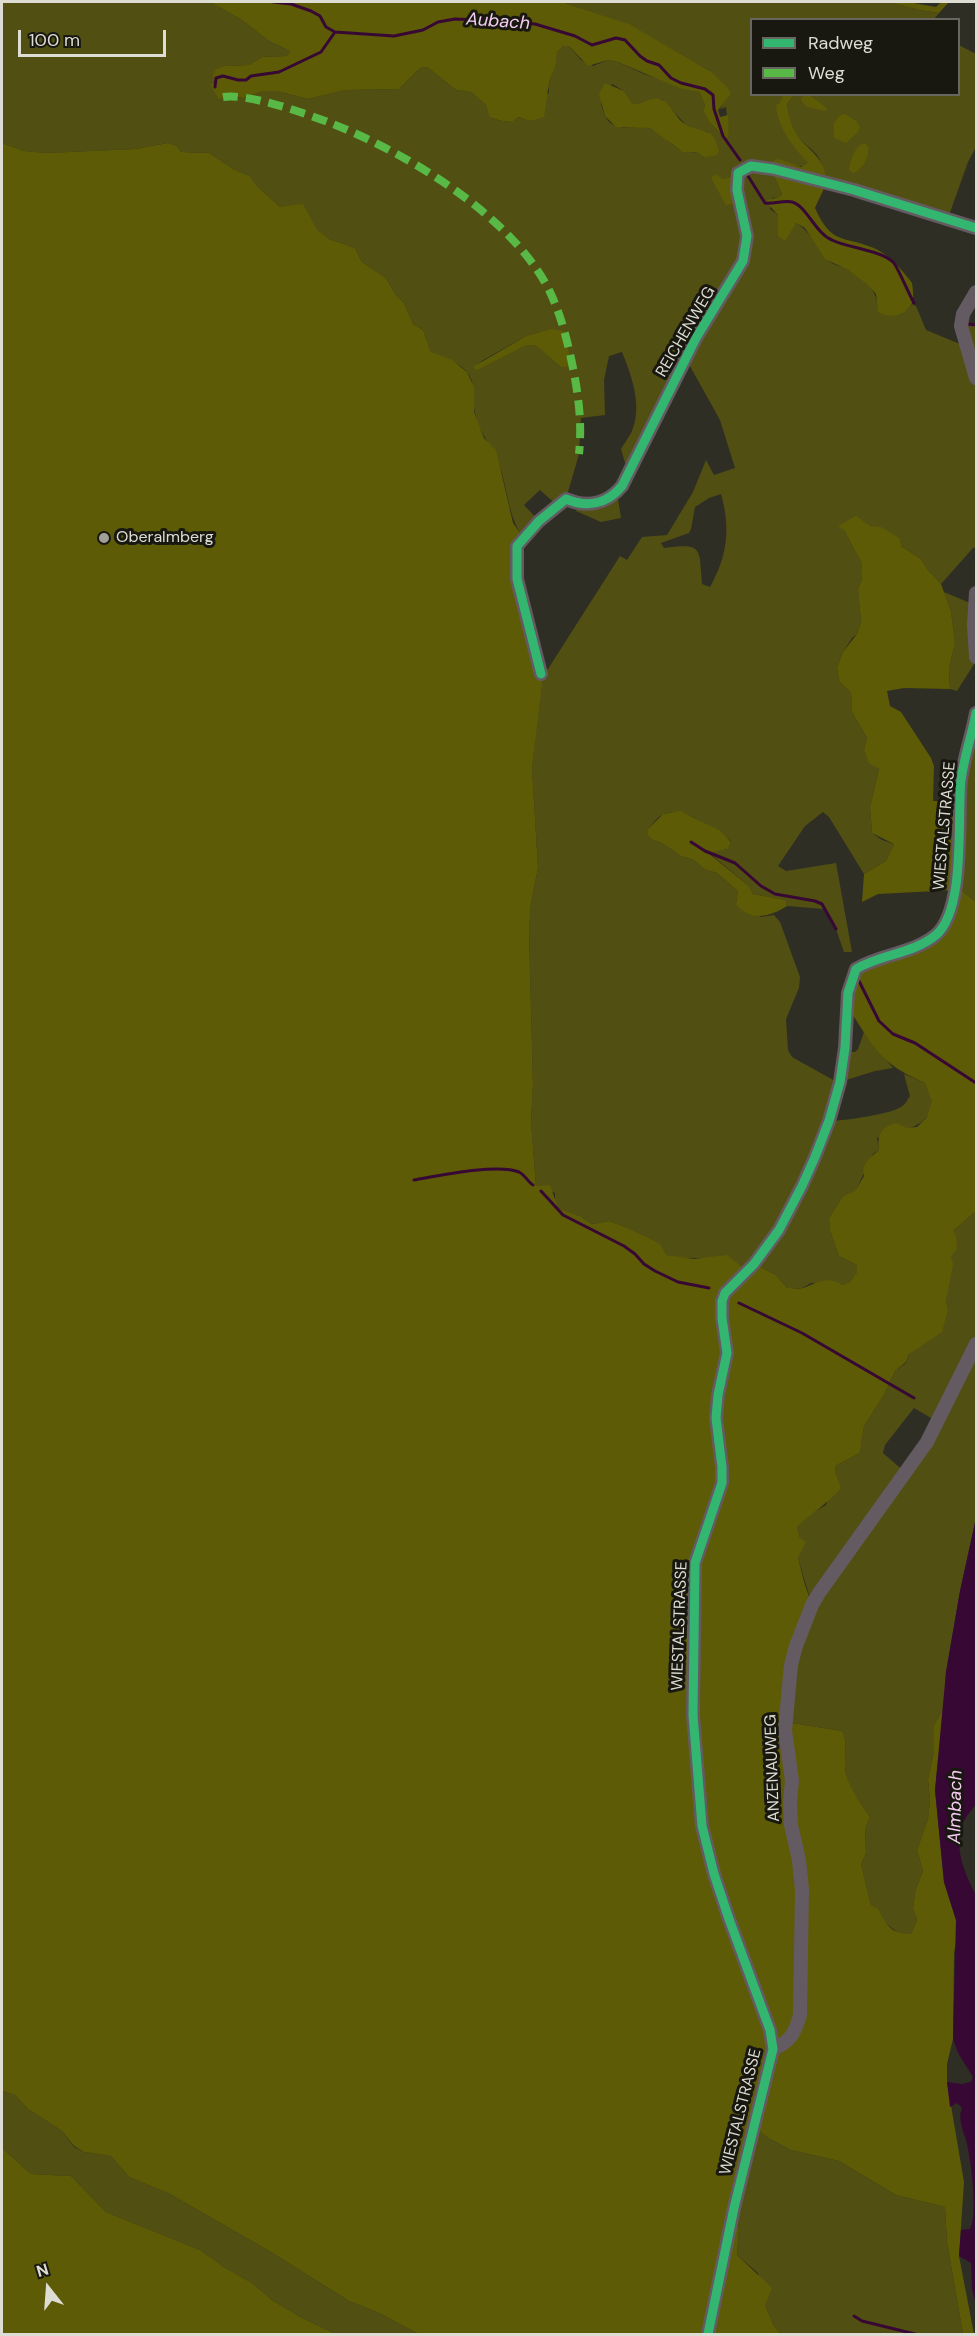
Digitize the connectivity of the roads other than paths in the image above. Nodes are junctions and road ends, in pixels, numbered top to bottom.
1 (976, 228) edge
2 (976, 292) edge
3 (976, 378) edge
4 (976, 592) edge
5 (976, 657) edge
6 (541, 674) dead end
7 (976, 713) edge
8 (976, 1344) edge
9 (773, 2049) junction
10 (708, 2334) edge

1 - 6 street, REICHENWEG
2 - 3 street
4 - 5 street
7 - 9 street, WIESTALSTRASSE
8 - 9 street, ANZENAUWEG
9 - 10 street, WIESTALSTRASSE

